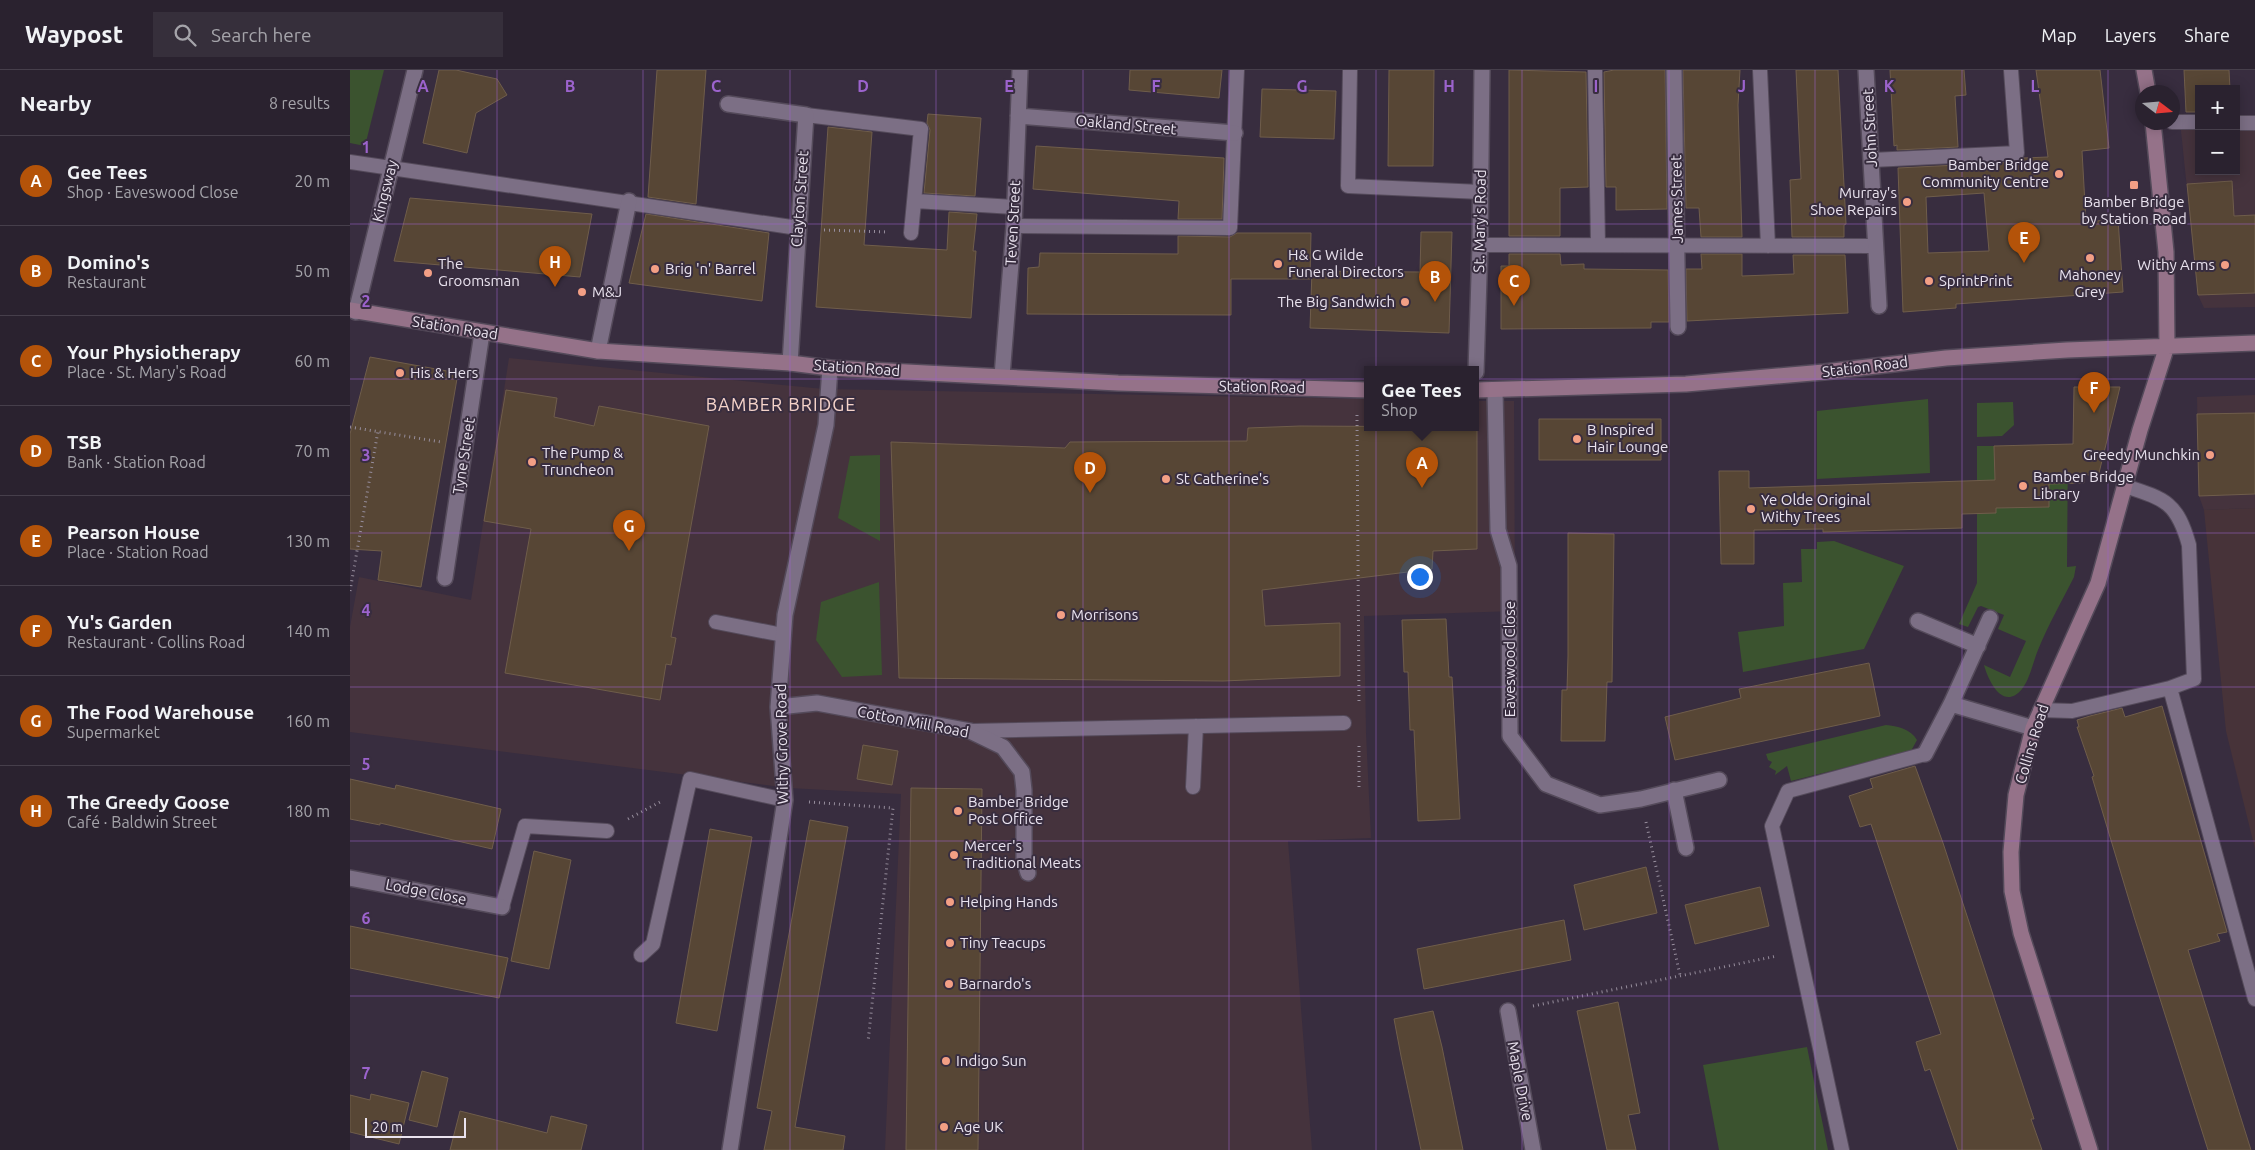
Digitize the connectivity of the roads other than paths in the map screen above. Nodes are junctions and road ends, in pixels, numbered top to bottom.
1 (415, 70) edge
2 (1020, 70) edge
3 (1237, 70) edge
4 (1350, 70) edge
5 (1482, 70) edge
6 (1595, 70) edge
7 (1674, 70) edge
8 (1760, 70) edge
9 (1866, 70) edge
10 (2011, 70) edge
11 (2144, 70) edge
12 (2147, 85) edge
13 (728, 104) dead end
14 (806, 114) junction
15 (1018, 116) junction
16 (2180, 122) edge
17 (2195, 122) edge
18 (2240, 123) edge
19 (2255, 123) edge
20 (2154, 130) edge
21 (1234, 133) junction
22 (1872, 160) junction
23 (350, 162) edge
24 (391, 169) junction
25 (1481, 192) junction
26 (915, 201) junction
27 (629, 202) junction
28 (1014, 207) junction
29 (1014, 226) junction
30 (798, 228) junction
31 (911, 233) road end
32 (1598, 244) junction
33 (1480, 245) junction
34 (1678, 245) junction
35 (1768, 246) junction
36 (1876, 246) junction
37 (1879, 306) dead end
38 (353, 311) edge
39 (1678, 327) dead end
40 (482, 333) junction
41 (2255, 343) edge
42 (2167, 346) junction
43 (598, 351) junction
44 (790, 363) junction
45 (1476, 366) edge
46 (830, 368) junction
47 (1002, 376) junction
48 (1363, 390) edge
49 (1479, 390) edge
50 (1495, 391) junction
51 (2125, 486) junction
52 (445, 578) dead end
53 (1990, 618) dead end
54 (1918, 621) dead end
55 (716, 622) dead end
56 (783, 635) junction
57 (1978, 646) junction
58 (2170, 688) junction
59 (1951, 704) junction
60 (778, 707) junction
61 (2040, 710) junction
62 (1344, 723) dead end
63 (1196, 726) junction
64 (2033, 728) junction
65 (970, 731) junction
66 (1925, 754) joint
67 (1720, 780) dead end
68 (1193, 787) dead end
69 (1674, 790) junction
70 (785, 800) junction
71 (607, 831) road end
72 (1686, 848) dead end
73 (1028, 873) dead end
74 (350, 878) edge
75 (502, 907) joint
76 (641, 956) dead end
77 (2255, 999) edge
78 (1508, 1011) road end
79 (730, 1150) edge
80 (1533, 1150) edge
81 (1842, 1150) edge
82 (2090, 1150) edge

1 - 24 street, Kingsway
2 - 15 street, Teven Street
3 - 21 lane
4 - 25 lane
5 - 25 street, St. Mary's Road
6 - 32 lane
7 - 34 street, James Street
8 - 35 lane
9 - 22 street, John Street
10 - 22 lane
11 - 12 main road
13 - 14 street
14 - 26 lane
14 - 30 street, Clayton Street
15 - 21 street, Oakland Street
15 - 28 street, Teven Street
16 - 17 lane
18 - 19 lane
20 - 42 main road, Collins Road
21 - 29 lane
22 - 36 street, John Street
23 - 24 lane
24 - 27 lane
24 - 38 street, Kingsway
25 - 33 street, St. Mary's Road
26 - 28 lane
26 - 31 lane
27 - 30 lane
27 - 43 street
28 - 29 street, Teven Street
29 - 47 street, Teven Street
30 - 44 street, Clayton Street
32 - 33 lane
32 - 34 lane
33 - 45 street, St. Mary's Road
34 - 35 lane
34 - 39 street, James Street
35 - 36 lane
36 - 37 street, John Street
38 - 40 main road, Station Road
40 - 43 main road, Station Road
40 - 52 street, Tyne Street
41 - 42 main road, Station Road
42 - 50 main road, Station Road
42 - 51 main road, Collins Road
43 - 44 main road, Station Road
44 - 46 main road, Station Road
46 - 47 main road, Station Road
46 - 56 street, Withy Grove Road
47 - 48 main road, Station Road
49 - 50 main road, Station Road
50 - 69 street, Eaveswood Close
51 - 58 lane
51 - 61 main road, Collins Road
53 - 57 street
54 - 57 street
55 - 56 lane
56 - 60 street, Withy Grove Road
57 - 59 street
58 - 61 lane
58 - 77 lane
59 - 64 street
59 - 66 street
60 - 65 street, Cotton Mill Road
60 - 70 street, Withy Grove Road
61 - 64 main road, Collins Road
62 - 63 lane
63 - 65 lane
63 - 68 lane
64 - 82 main road, Collins Road
65 - 73 street, Cotton Mill Road
66 - 81 lane
67 - 69 street, Eaveswood Close
69 - 72 street
70 - 76 lane
70 - 79 street, Withy Grove Road
71 - 75 lane
74 - 75 street, Lodge Close
78 - 80 street, Maple Drive

